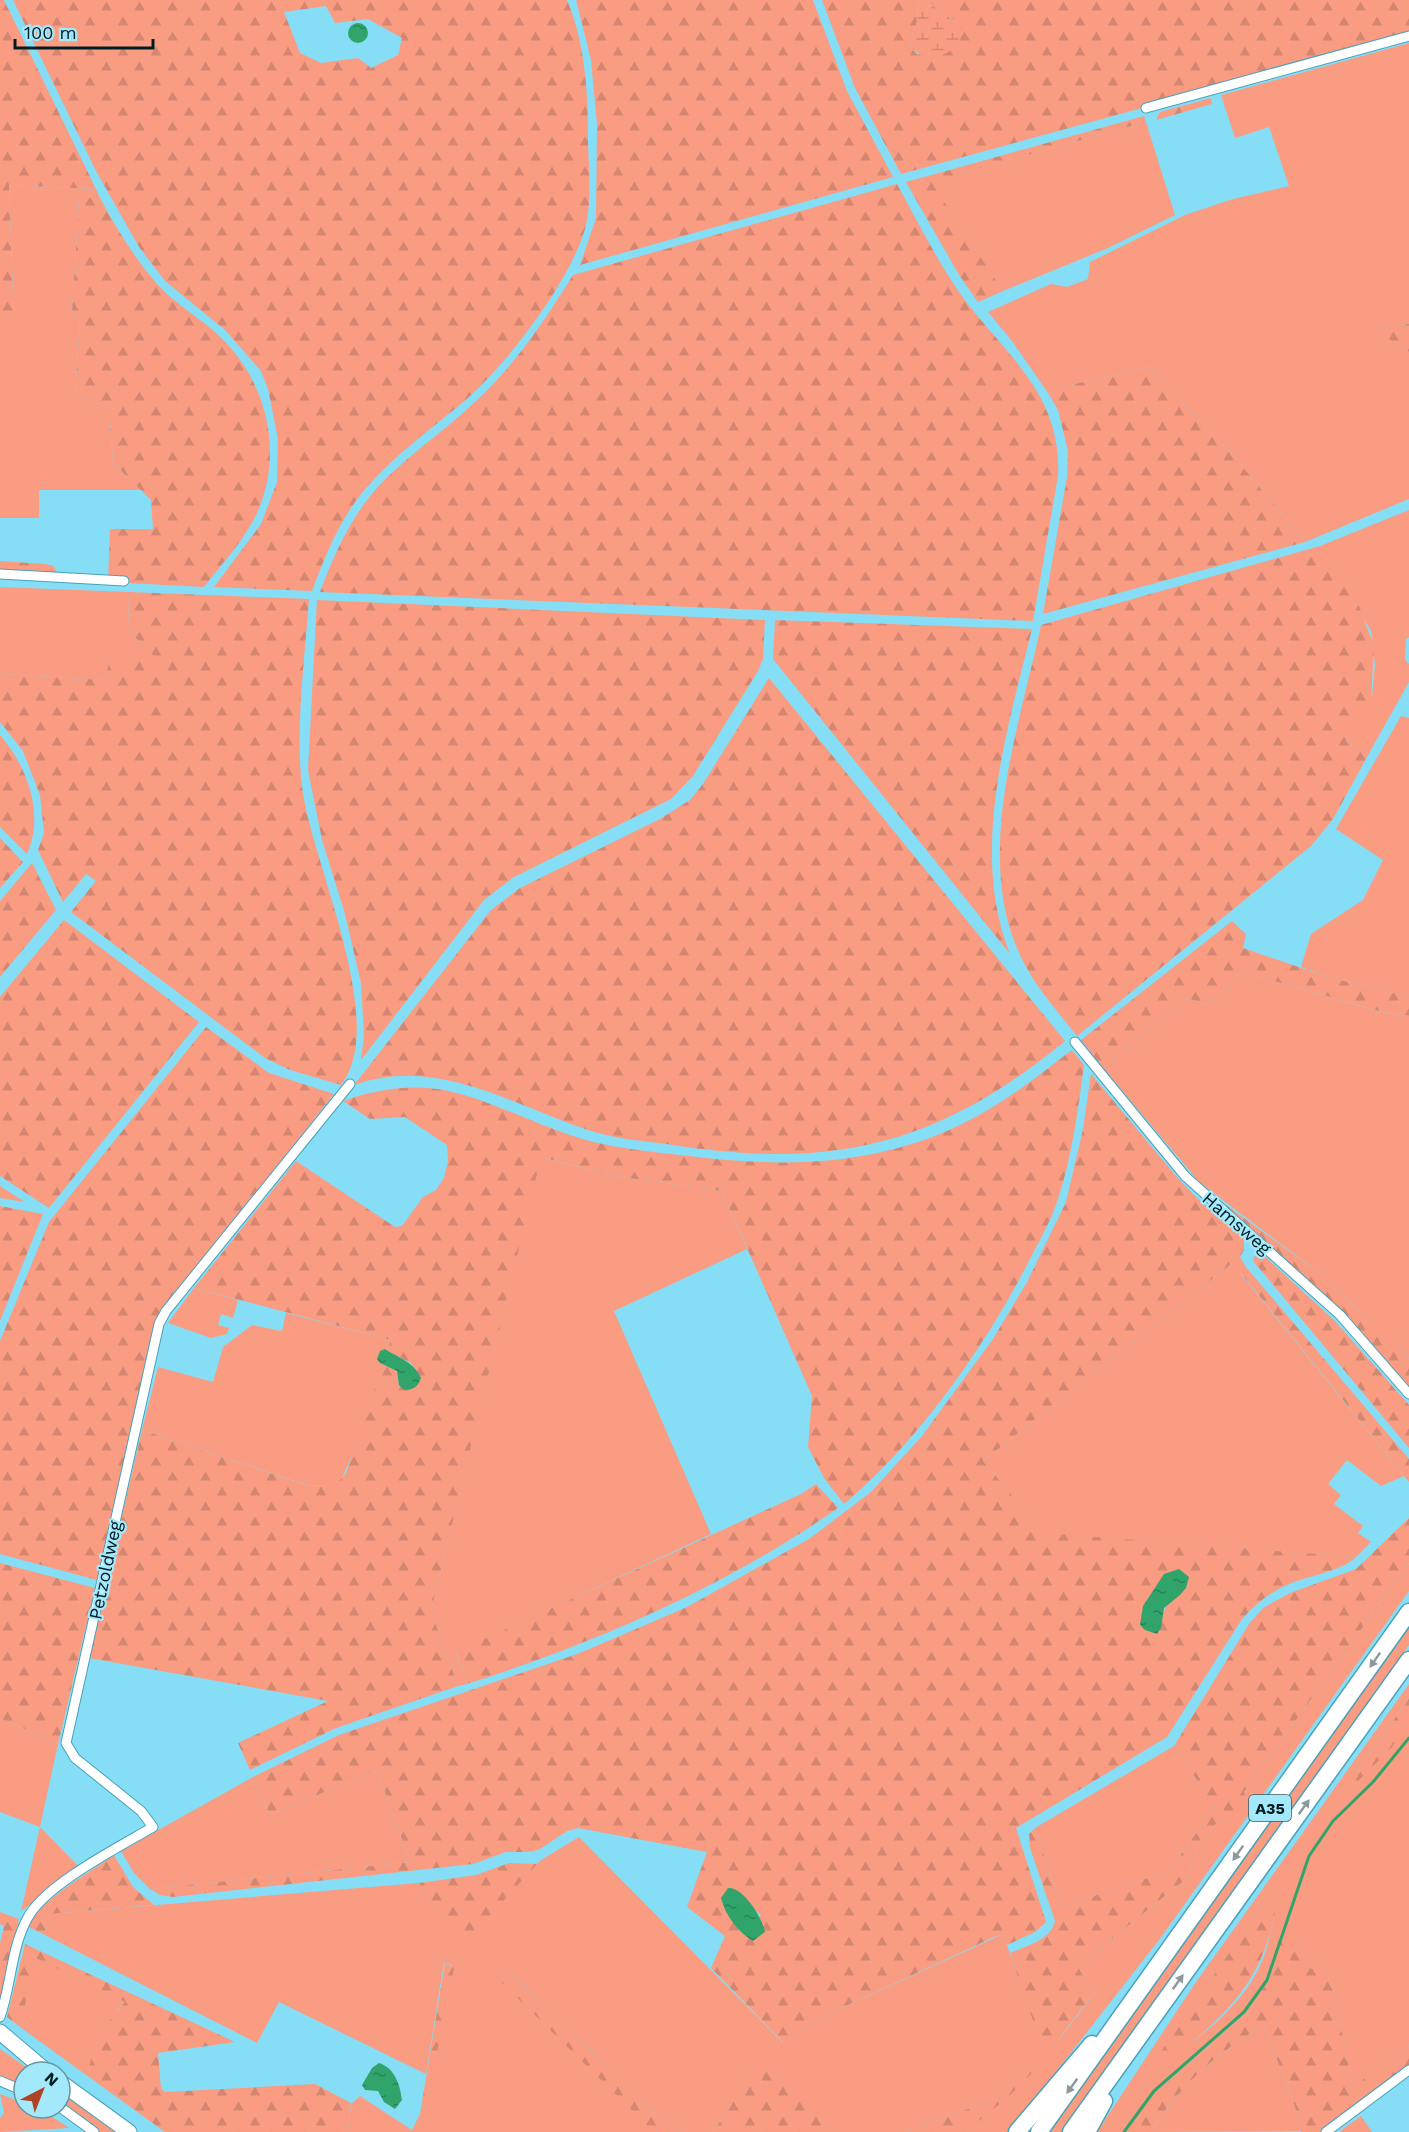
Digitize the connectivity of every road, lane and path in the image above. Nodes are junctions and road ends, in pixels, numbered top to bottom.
1 (1409, 36) edge
2 (1146, 108) dead end
3 (0, 574) edge
4 (124, 581) dead end
5 (1075, 1042) dead end
6 (350, 1084) dead end
7 (1409, 1394) edge
8 (1409, 1612) edge
9 (1409, 1660) edge
10 (1130, 2005) junction
11 (0, 2017) edge
12 (1144, 2030) junction
13 (0, 2032) edge
14 (0, 2044) edge
15 (28, 2060) edge
16 (33, 2060) edge
17 (1409, 2070) edge
18 (72, 2091) edge
19 (72, 2116) edge
20 (94, 2132) edge
21 (129, 2132) edge
22 (1017, 2132) edge
23 (1039, 2132) edge
24 (1071, 2132) edge
25 (1087, 2132) edge
26 (1326, 2132) edge

1 - 2 street
3 - 4 street
5 - 7 street, Hamsweg
6 - 11 street, Petzoldweg
8 -> 10 highway, A35
12 -> 9 highway, A35
10 - 22 highway, A35
10 -> 23 highway, A35
12 - 24 highway, A35
12 - 25 highway, A35
13 - 16 main road
14 - 15 main road
17 - 26 street
18 - 21 main road
19 - 20 street

